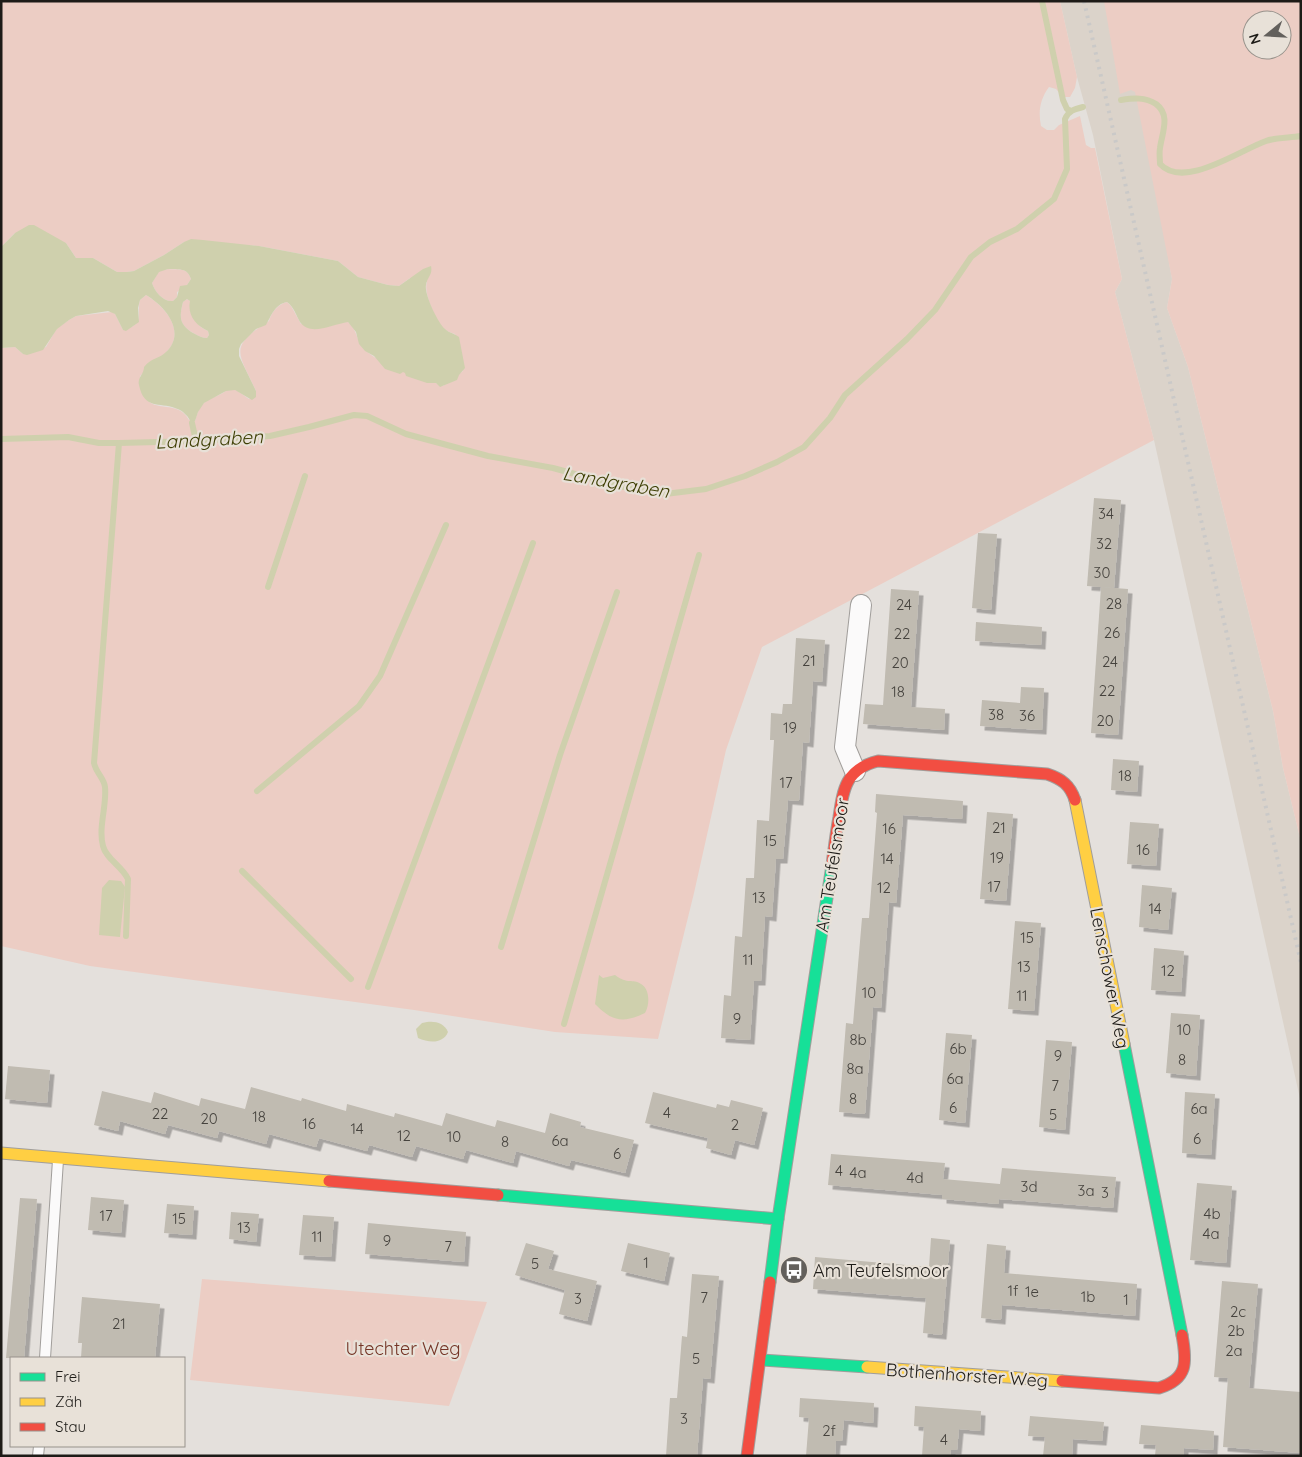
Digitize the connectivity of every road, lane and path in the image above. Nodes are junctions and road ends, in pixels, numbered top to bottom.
1 (861, 605) dead end
2 (855, 771) junction
3 (1, 1153) edge
4 (58, 1158) junction
5 (778, 1219) junction
6 (45, 1357) edge
7 (761, 1360) junction
8 (1172, 1385) joint
9 (747, 1456) edge

1 - 2 street
2 - 5 street, Am Teufelsmoor
2 - 8 street, Lenschower Weg
3 - 4 street
4 - 5 street
4 - 6 lane
5 - 7 street, Am Teufelsmoor
7 - 8 street, Bothenhorster Weg
7 - 9 street, Am Teufelsmoor

